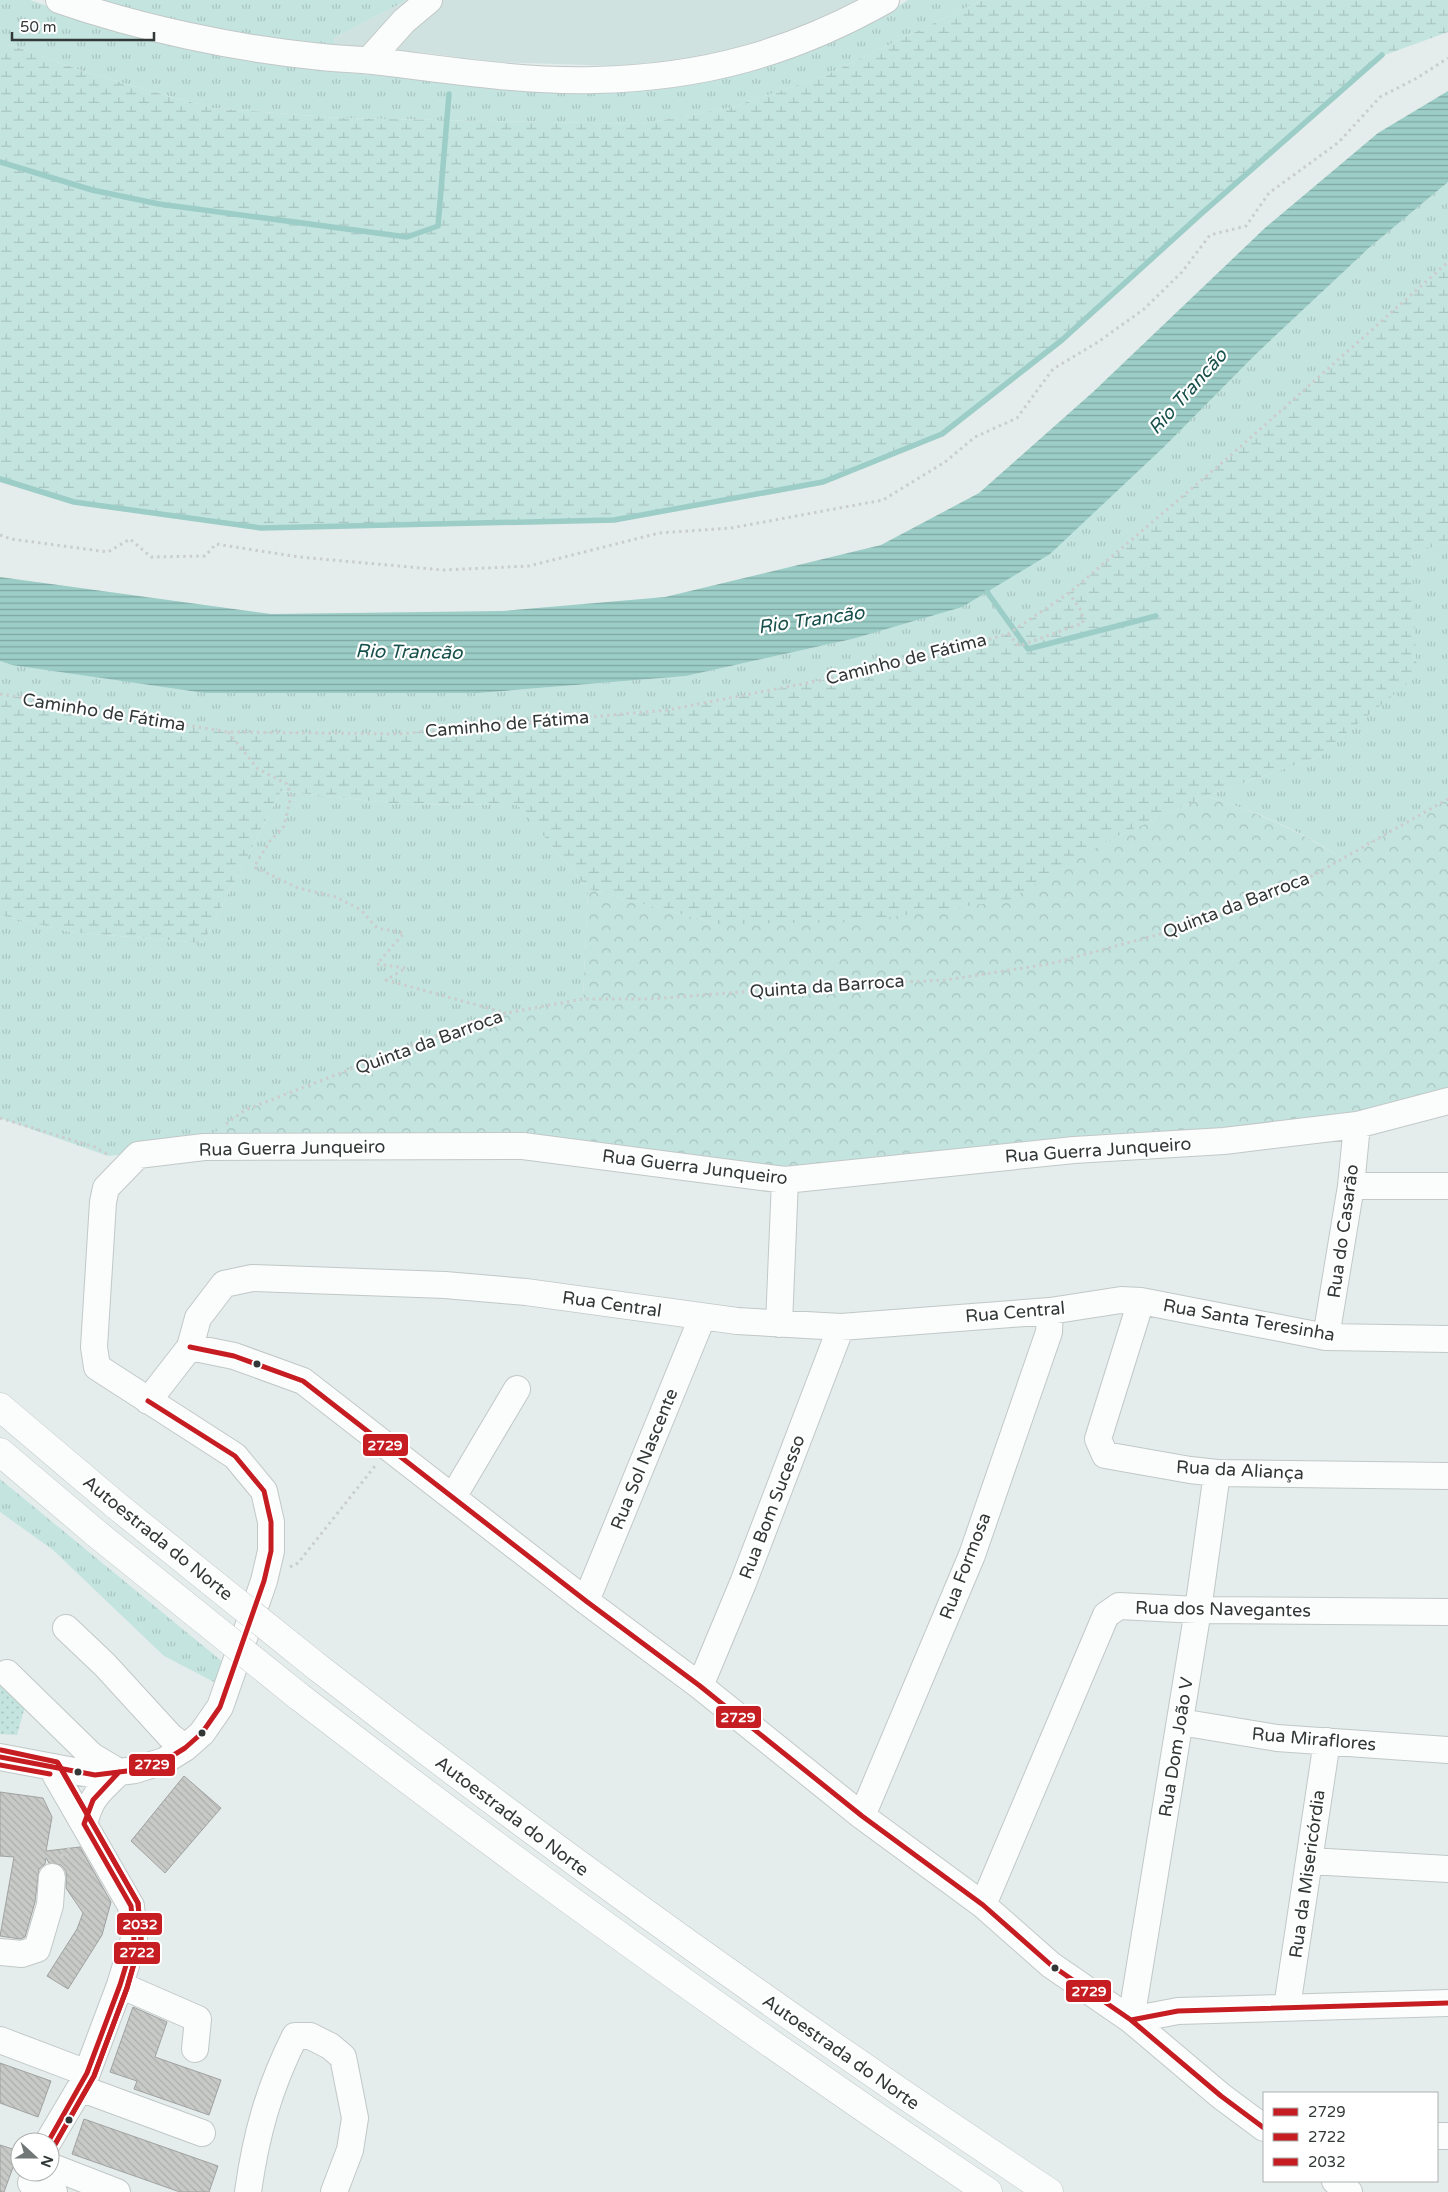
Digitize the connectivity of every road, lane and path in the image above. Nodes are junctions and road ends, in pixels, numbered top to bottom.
1 (429, 0) edge
2 (886, 0) edge
3 (64, 2) edge
4 (1448, 58) edge
5 (369, 60) junction
6 (1448, 262) edge
7 (0, 535) edge
8 (1069, 593) junction
9 (1008, 634) junction
10 (0, 694) edge
11 (228, 732) junction
12 (1448, 799) edge
13 (506, 1013) junction
14 (1448, 1101) edge
15 (0, 1118) edge
16 (1357, 1125) junction
17 (204, 1147) junction
18 (126, 1167) junction
19 (785, 1180) junction
20 (1351, 1186) junction
21 (1448, 1186) edge
22 (1141, 1300) junction
23 (1050, 1311) junction
24 (702, 1318) junction
25 (779, 1324) junction
26 (841, 1327) junction
27 (1326, 1337) junction
28 (1448, 1339) edge
29 (190, 1347) junction
30 (517, 1389) dead end
31 (148, 1401) junction
32 (0, 1407) edge
33 (390, 1448) junction
34 (0, 1452) edge
35 (1217, 1473) junction
36 (1448, 1476) edge
37 (453, 1497) junction
38 (298, 1563) dead end
39 (586, 1601) junction
40 (1198, 1610) junction
41 (1448, 1612) edge
42 (66, 1628) dead end
43 (7, 1673) dead end
44 (700, 1686) junction
45 (1180, 1722) junction
46 (1327, 1741) junction
47 (185, 1748) junction
48 (1448, 1750) edge
49 (0, 1757) edge
50 (51, 1767) junction
51 (119, 1772) junction
52 (862, 1816) junction
53 (77, 1834) junction
54 (1310, 1861) junction
55 (56, 1866) joint
56 (1448, 1869) edge
57 (983, 1905) junction
58 (0, 1952) edge
59 (120, 1985) junction
60 (1448, 2003) edge
61 (1288, 2007) junction
62 (1130, 2020) junction
63 (0, 2040) edge
64 (195, 2049) dead end
65 (83, 2080) junction
66 (1263, 2127) edge
67 (54, 2132) edge
68 (202, 2133) dead end
69 (47, 2182) edge
70 (1335, 2182) edge
71 (117, 2192) edge
72 (248, 2192) edge
73 (334, 2192) edge
74 (988, 2192) edge
75 (1049, 2192) edge
76 (1349, 2192) edge

1 - 5 street
2 - 5 street
3 - 5 street
4 - 7 path
6 - 8 path, Caminho de Fátima
8 - 9 path, Caminho de Fátima
8 - 9 path
9 - 11 path, Caminho de Fátima
10 - 11 path, Caminho de Fátima
11 - 13 path
12 - 13 path, Quinta da Barroca
13 - 17 path, Quinta da Barroca
14 - 16 street, Rua Guerra Junqueiro
15 - 18 path
16 - 19 street, Rua Guerra Junqueiro
16 - 20 street, Rua do Casarão
17 - 18 street, Rua Guerra Junqueiro
17 - 19 street, Rua Guerra Junqueiro
18 - 31 street, Rua Guerra Junqueiro
19 - 25 street
20 - 21 street
20 - 27 street, Rua do Casarão
22 - 23 street, Rua Central
22 - 27 street, Rua Santa Teresinha
22 - 35 street, Rua da Aliança
23 - 26 street, Rua Central
23 - 52 street, Rua Formosa
24 - 25 street, Rua Central
24 - 29 street, Rua Central
24 - 39 street, Rua Sol Nascente
25 - 26 street, Rua Central
26 - 44 street, Rua Bom Sucesso
27 - 28 street, Rua Santa Teresinha
29 - 31 street, Rua Central
29 - 33 street
30 - 37 street
31 - 47 street
32 - 75 highway, Autoestrada do Norte, bridge
33 - 37 street
33 - 38 path
34 - 74 highway, Autoestrada do Norte, bridge
35 - 36 street, Rua da Aliança
35 - 40 street, Rua Dom João V
37 - 39 street
39 - 44 street
40 - 41 street, Rua dos Navegantes
40 - 45 street, Rua Dom João V
40 - 57 street, Rua dos Navegantes
42 - 47 street
43 - 51 street
44 - 52 street
45 - 46 street, Rua Miraflores
45 - 62 street, Rua Dom João V
46 - 48 street, Rua Miraflores
46 - 54 street, Rua da Misericórdia
47 - 51 street
49 - 50 street
50 - 51 street
50 - 53 street
51 - 53 street
52 - 57 street
53 - 55 path
53 - 59 street
54 - 56 street
54 - 61 street, Rua da Misericórdia
55 - 58 street
57 - 62 street
59 - 64 street
59 - 65 street
60 - 61 street
61 - 62 street
62 - 66 street
63 - 65 street
65 - 67 street
65 - 68 street
69 - 71 street
70 - 76 street
72 - 73 street

